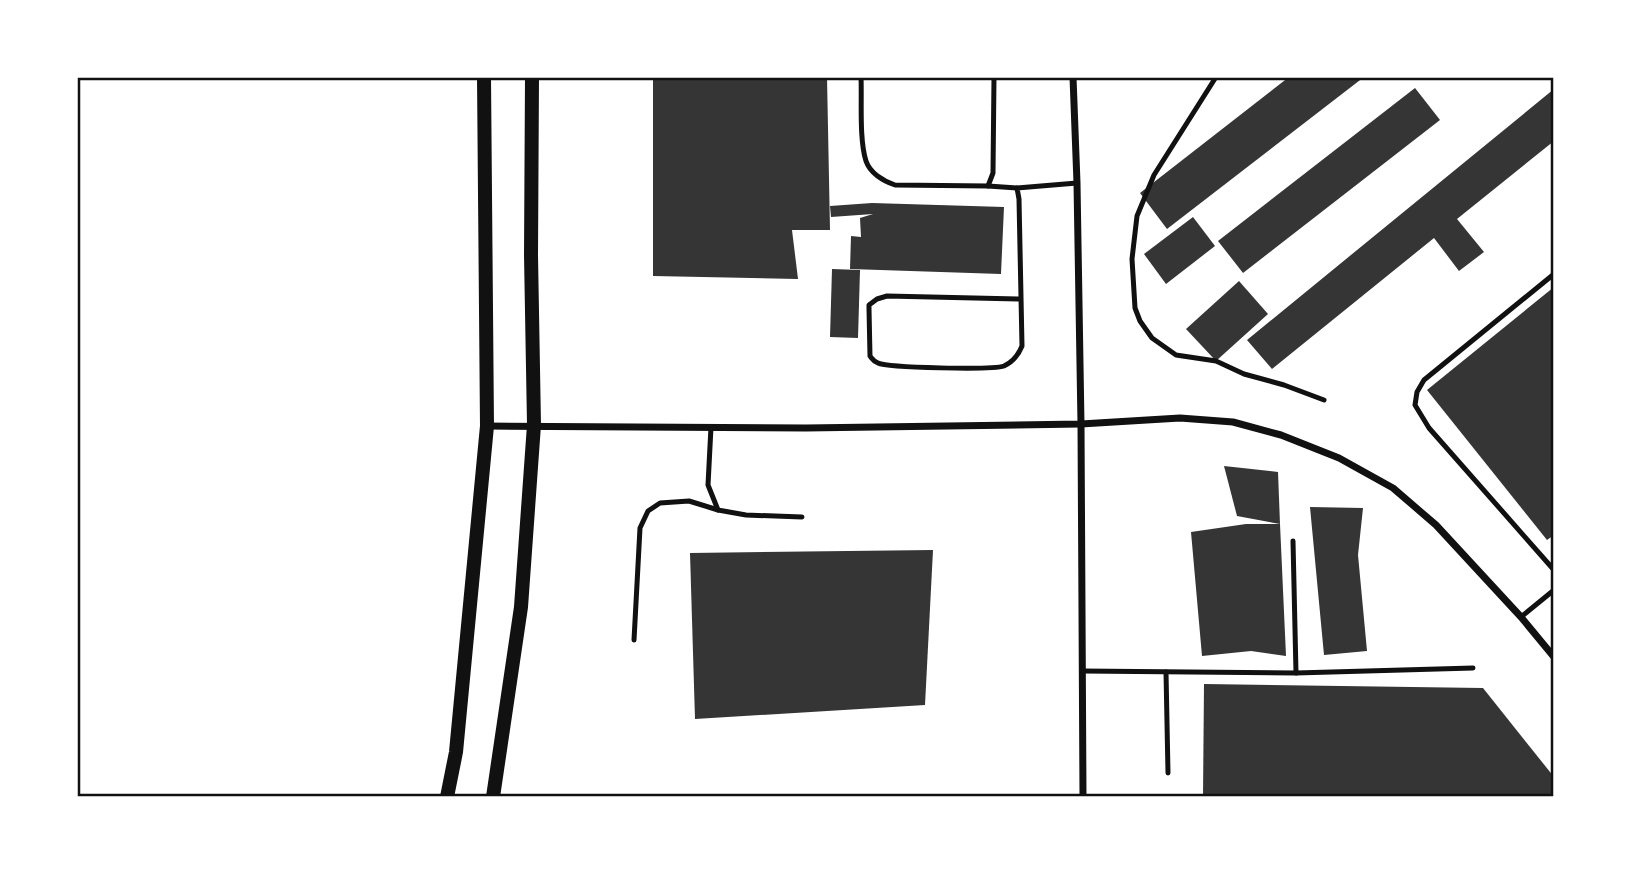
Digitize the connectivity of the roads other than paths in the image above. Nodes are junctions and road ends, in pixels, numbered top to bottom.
1 (484, 77) edge
2 (532, 77) edge
3 (862, 77) edge
4 (995, 77) edge
5 (1073, 77) edge
6 (1216, 77) edge
7 (1077, 183) junction
8 (988, 186) junction
9 (1017, 188) junction
10 (1554, 274) edge
11 (1020, 299) junction
12 (1324, 400) dead end
13 (1081, 424) junction
14 (534, 425) junction
15 (487, 426) junction
16 (710, 427) junction
17 (718, 510) junction
18 (802, 517) dead end
19 (1293, 541) dead end
20 (1554, 570) edge
21 (1554, 590) edge
22 (1521, 617) junction
23 (634, 640) dead end
24 (1554, 657) edge
25 (1474, 668) dead end
26 (1082, 671) junction
27 (1166, 672) junction
28 (1296, 673) junction
29 (1168, 773) dead end
30 (447, 797) edge
31 (494, 797) edge
32 (1083, 797) edge

1 - 15 main road
2 - 14 main road
3 - 8 lane
4 - 8 lane
5 - 7 street
6 - 12 lane
7 - 9 lane
7 - 13 street
8 - 9 lane
9 - 11 lane
10 - 20 lane
11 - 11 lane
13 - 16 street
13 - 22 street
13 - 26 street
14 - 15 street
14 - 16 street
14 - 31 main road
15 - 30 main road
16 - 17 lane
17 - 18 lane
17 - 23 lane
19 - 28 lane
21 - 22 lane
22 - 24 street
25 - 28 lane
26 - 27 lane
26 - 32 street
27 - 28 lane
27 - 29 lane

